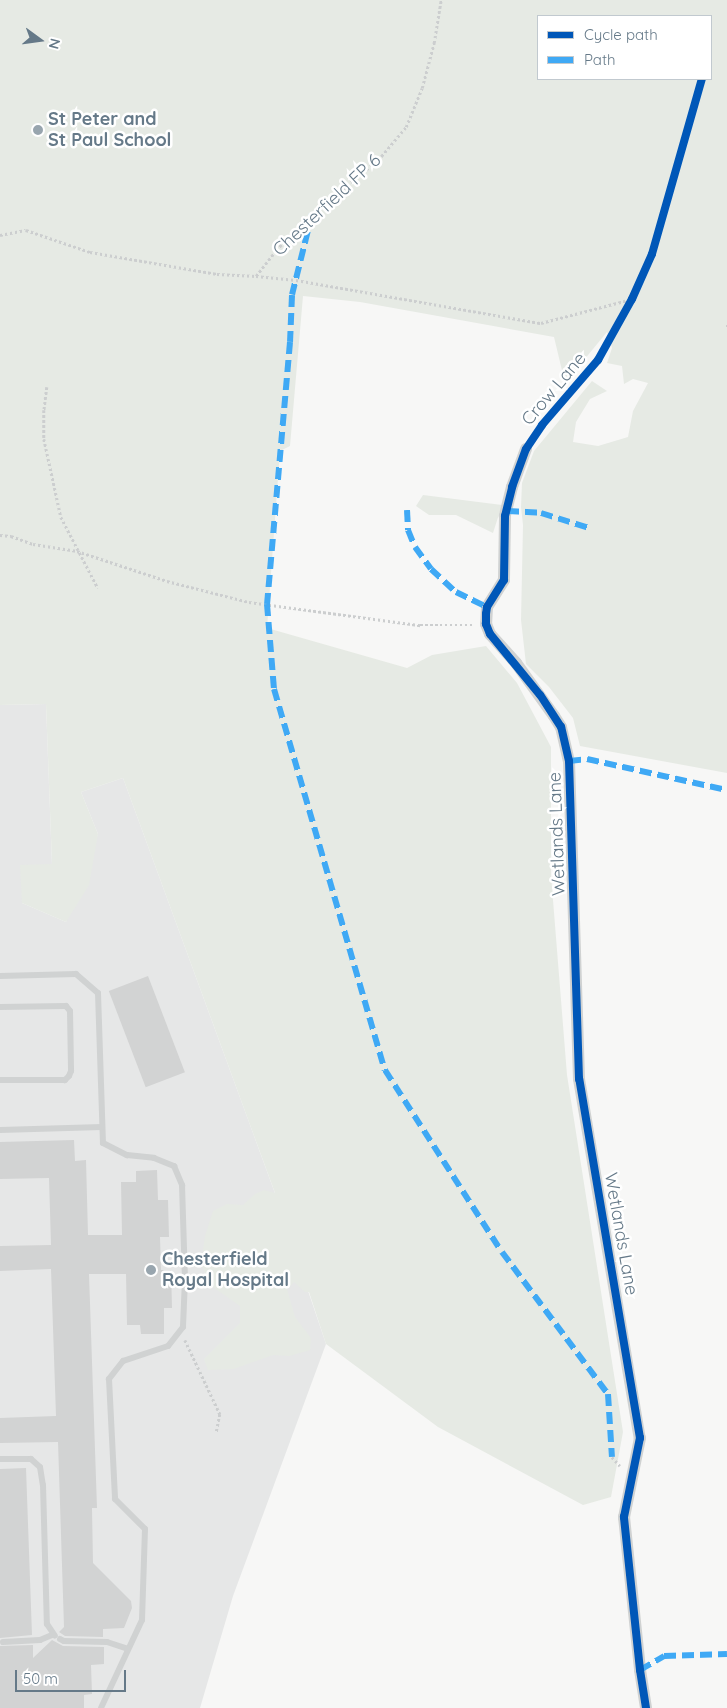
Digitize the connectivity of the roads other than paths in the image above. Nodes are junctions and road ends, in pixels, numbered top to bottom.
1 (526, 449) dead end
2 (569, 761) joint
3 (0, 976) edge
4 (0, 1007) edge
5 (0, 1080) edge
6 (102, 1127) junction
7 (0, 1130) edge
8 (0, 1460) edge
9 (56, 1637) junction
10 (3, 1642) dead end
11 (128, 1649) junction
12 (101, 1708) edge
13 (646, 1708) edge

1 - 2 street, Crow Lane
2 - 13 street, Wetlands Lane
3 - 6 lane
4 - 5 lane
6 - 7 lane
6 - 11 lane
8 - 9 lane
9 - 10 lane
9 - 11 lane
11 - 12 lane

